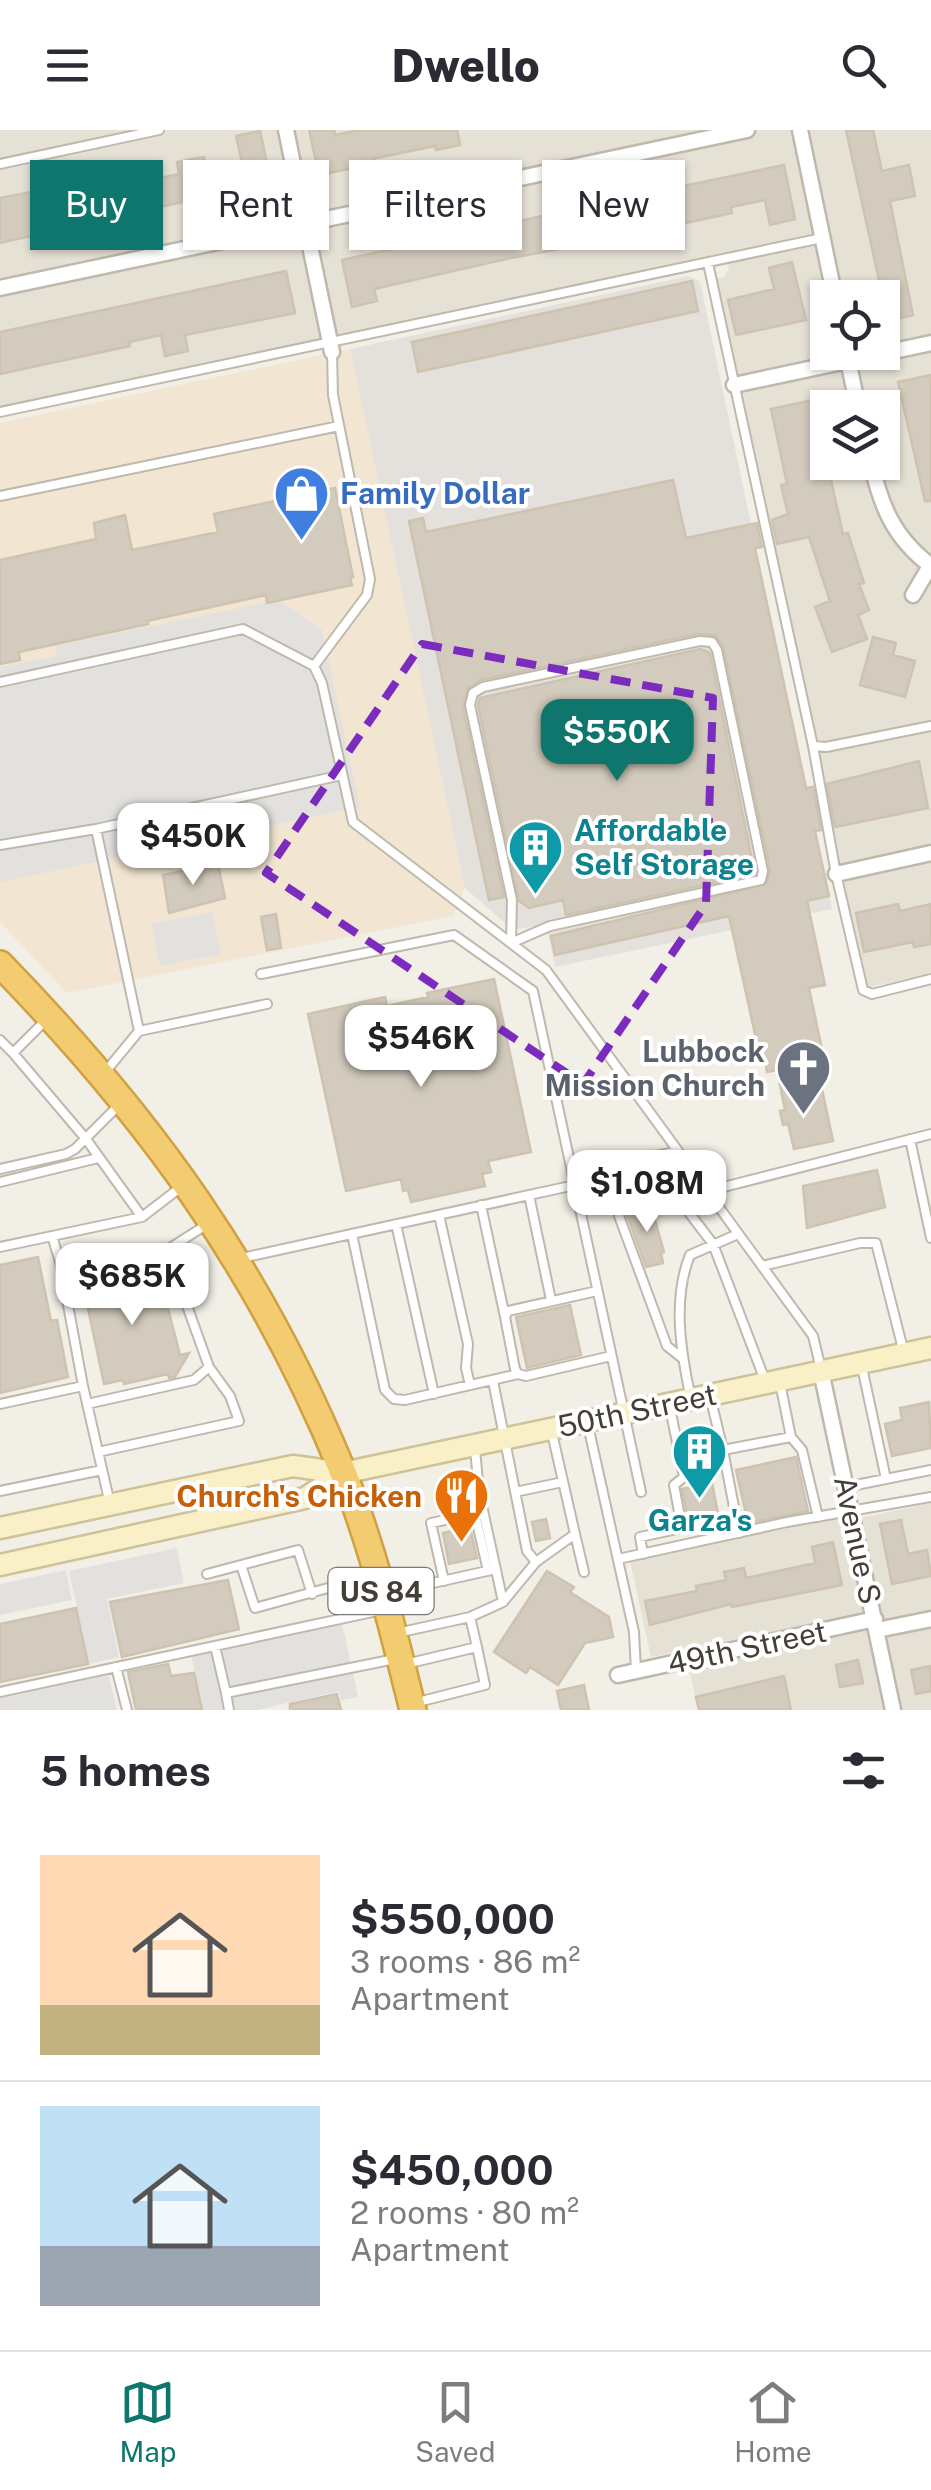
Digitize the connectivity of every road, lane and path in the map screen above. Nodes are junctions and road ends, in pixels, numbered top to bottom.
1 (159, 130) edge
2 (286, 130) edge
3 (747, 130) edge
4 (800, 130) edge
5 (292, 160) edge
6 (0, 164) edge
7 (329, 217) edge
8 (822, 238) junction
9 (183, 248) edge
10 (311, 250) edge
11 (708, 262) junction
12 (831, 280) edge
13 (0, 288) edge
14 (931, 343) edge
15 (331, 348) junction
16 (900, 348) edge
17 (810, 366) edge
18 (734, 385) junction
19 (0, 412) edge
20 (340, 426) junction
21 (875, 480) edge
22 (0, 496) edge
23 (930, 566) edge
24 (913, 596) dead end
25 (314, 666) junction
26 (0, 682) edge
27 (931, 726) edge
28 (813, 746) junction
29 (342, 775) junction
30 (96, 828) junction
31 (0, 845) edge
32 (931, 853) edge
33 (836, 874) junction
34 (511, 943) junction
35 (0, 964) edge
36 (261, 974) dead end
37 (931, 979) edge
38 (268, 1004) dead end
39 (51, 1016) junction
40 (139, 1031) junction
41 (0, 1040) edge
42 (13, 1053) junction
43 (0, 1056) edge
44 (103, 1074) junction
45 (124, 1099) junction
46 (931, 1134) edge
47 (86, 1138) junction
48 (910, 1139) junction
49 (678, 1151) junction
50 (98, 1158) junction
51 (0, 1169) edge
52 (572, 1174) junction
53 (0, 1182) edge
54 (187, 1183) junction
55 (574, 1185) junction
56 (708, 1191) junction
57 (529, 1195) junction
58 (481, 1205) junction
59 (439, 1214) junction
60 (142, 1216) junction
61 (212, 1220) junction
62 (396, 1224) junction
63 (352, 1234) junction
64 (738, 1234) junction
65 (52, 1236) junction
66 (931, 1238) edge
67 (713, 1244) junction
68 (0, 1247) edge
69 (128, 1250) junction
70 (168, 1250) junction
71 (236, 1259) junction
72 (60, 1262) junction
73 (762, 1266) junction
74 (110, 1270) dead end
75 (90, 1274) dead end
76 (63, 1280) junction
77 (597, 1291) junction
78 (551, 1300) junction
79 (506, 1318) junction
80 (931, 1348) edge
81 (904, 1353) junction
82 (611, 1356) junction
83 (682, 1358) junction
84 (861, 1362) junction
85 (209, 1367) junction
86 (821, 1371) junction
87 (518, 1374) junction
88 (493, 1381) junction
89 (773, 1381) junction
90 (83, 1386) junction
91 (470, 1386) junction
92 (434, 1394) junction
93 (700, 1397) junction
94 (669, 1403) junction
95 (0, 1404) edge
96 (87, 1404) junction
97 (624, 1413) junction
98 (587, 1421) junction
99 (551, 1429) junction
100 (790, 1437) junction
101 (504, 1439) junction
102 (475, 1445) junction
103 (723, 1450) junction
104 (98, 1452) junction
105 (102, 1470) junction
106 (931, 1470) edge
107 (343, 1473) junction
108 (886, 1480) junction
109 (563, 1482) junction
110 (846, 1487) junction
111 (0, 1491) edge
112 (515, 1492) junction
113 (641, 1492) dead end
114 (931, 1496) edge
115 (110, 1504) junction
116 (479, 1513) junction
117 (852, 1513) junction
118 (818, 1517) junction
119 (0, 1528) edge
120 (682, 1528) junction
121 (740, 1532) junction
122 (576, 1534) junction
123 (704, 1541) junction
124 (643, 1554) junction
125 (618, 1560) junction
126 (536, 1562) junction
127 (0, 1565) edge
128 (241, 1565) junction
129 (492, 1570) junction
130 (584, 1572) dead end
131 (207, 1574) dead end
132 (444, 1580) junction
133 (312, 1594) junction
134 (502, 1602) junction
135 (470, 1618) junction
136 (931, 1619) edge
137 (390, 1622) junction
138 (876, 1624) junction
139 (215, 1646) junction
140 (477, 1647) junction
141 (116, 1667) junction
142 (636, 1671) junction
143 (618, 1676) dead end
144 (0, 1692) edge
145 (226, 1692) junction
146 (412, 1707) edge
147 (126, 1710) edge
148 (229, 1710) edge
149 (893, 1710) edge

1 - 6 lane
2 - 5 street
3 - 7 street
4 - 8 street
8 - 11 lane
8 - 12 street
9 - 13 street
10 - 15 street
11 - 15 lane
11 - 18 lane
14 - 16 street
15 - 19 lane
15 - 20 lane
17 - 18 street
18 - 28 lane
20 - 22 lane
20 - 25 lane
21 - 23 street
23 - 24 street
25 - 26 lane
25 - 29 lane
27 - 28 lane
28 - 33 lane
29 - 30 lane
29 - 34 lane
30 - 31 lane
30 - 40 lane
32 - 33 street
33 - 37 lane
34 - 34 lane
34 - 49 lane
35 - 39 highway, US 84
36 - 52 lane
38 - 40 lane
39 - 42 lane
39 - 44 highway, US 84
40 - 44 lane
41 - 42 lane
42 - 43 lane
42 - 47 lane
44 - 45 highway, US 84
45 - 47 lane
45 - 54 highway, US 84
46 - 48 lane
47 - 50 lane
47 - 51 lane
48 - 56 lane
48 - 66 lane
49 - 52 lane
49 - 56 lane
50 - 53 lane
50 - 60 lane
52 - 55 lane
54 - 60 lane
54 - 61 highway, US 84
55 - 57 lane
55 - 77 lane
56 - 64 lane
57 - 58 lane
57 - 78 lane
58 - 59 lane
58 - 79 lane
59 - 62 lane
59 - 91 lane
60 - 65 lane
61 - 70 lane
61 - 71 highway, US 84
62 - 63 lane
62 - 92 lane
63 - 71 lane
63 - 92 lane
64 - 67 lane
64 - 73 lane
65 - 68 lane
65 - 72 lane
67 - 83 lane
67 - 83 lane
67 - 89 lane
69 - 70 lane
69 - 72 lane
69 - 74 lane
70 - 85 lane
71 - 107 highway, US 84
72 - 76 lane
73 - 81 lane
73 - 86 lane
75 - 76 lane
76 - 90 lane
77 - 78 lane
77 - 82 lane
78 - 79 lane
79 - 87 lane
80 - 81 main road, 50th Street
81 - 84 main road, 50th Street
82 - 87 lane
82 - 97 lane
83 - 93 lane
84 - 86 main road, 50th Street
84 - 108 lane
85 - 96 lane
85 - 104 lane
86 - 89 main road, 50th Street
86 - 110 street, Avenue S
87 - 88 lane
88 - 91 lane
88 - 101 lane
89 - 93 main road, 50th Street
89 - 100 lane
90 - 95 lane
90 - 96 lane
91 - 92 lane
93 - 94 main road, 50th Street
93 - 103 lane
94 - 97 main road, 50th Street
94 - 120 lane
96 - 104 lane
97 - 98 main road, 50th Street
97 - 113 lane
98 - 99 main road, 50th Street
98 - 125 lane
99 - 101 main road, 50th Street
99 - 109 lane
100 - 103 lane
100 - 118 lane
101 - 102 main road, 50th Street
101 - 112 lane
102 - 107 main road, 50th Street
102 - 116 lane
103 - 121 lane
104 - 105 lane
105 - 111 lane
105 - 115 lane
106 - 108 lane
107 - 115 main road, 50th Street
107 - 127 main road, 50th Street
107 - 137 highway, US 84
108 - 110 lane
109 - 112 lane
109 - 122 lane
110 - 117 street, Avenue S
112 - 126 lane
114 - 117 lane
115 - 119 main road, 50th Street
116 - 129 lane
116 - 132 lane
117 - 118 lane
117 - 138 street, Avenue S
118 - 121 lane
120 - 123 lane
120 - 124 lane
121 - 123 lane
122 - 126 lane
122 - 130 lane
123 - 124 lane
124 - 125 lane
125 - 142 lane
126 - 134 lane
128 - 131 lane
128 - 133 lane
128 - 133 lane
129 - 132 lane
129 - 134 lane
132 - 137 lane
133 - 137 lane
134 - 135 lane
135 - 137 lane
135 - 140 lane
136 - 138 street, 49th Street
137 - 139 lane
137 - 140 lane
137 - 145 lane
137 - 146 highway, US 84
138 - 142 street, 49th Street
138 - 149 street, Avenue S
139 - 141 lane
139 - 145 lane
140 - 146 lane
141 - 144 lane
141 - 147 lane
142 - 143 street, 49th Street
145 - 148 lane

